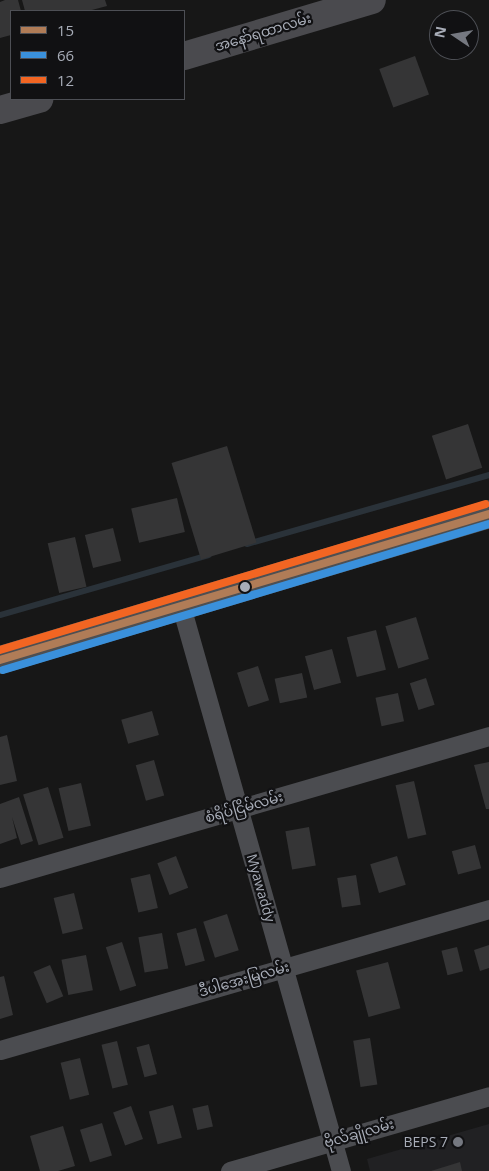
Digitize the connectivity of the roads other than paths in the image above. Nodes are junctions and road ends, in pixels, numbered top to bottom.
1 (372, 0) edge
2 (185, 56) edge
3 (35, 100) edge
4 (0, 110) edge
5 (489, 514) edge
6 (181, 606) junction
7 (0, 660) edge
8 (489, 736) edge
9 (239, 808) junction
10 (0, 878) edge
11 (489, 909) edge
12 (283, 967) junction
13 (0, 1050) edge
14 (489, 1096) edge
15 (332, 1140) junction
16 (230, 1171) edge
17 (341, 1171) edge

1 - 2 main road, အနော်ရထာလမ်း
3 - 4 main road
5 - 6 main road
6 - 7 main road
6 - 9 street, Myawaddy
8 - 9 street, စံရိပ်ငြိမ်လမ်း
9 - 10 street, စံရိပ်ငြိမ်လမ်း
9 - 12 street, Myawaddy
11 - 12 street, ဒီပါအေးမြလမ်း
12 - 13 street, ဒီပါအေးမြလမ်း
12 - 15 street, Myawaddy
14 - 15 street, ဗိုလ်ချိုလမ်း
15 - 16 street, ဗိုလ်ချိုလမ်း
15 - 17 street, Myawaddy

